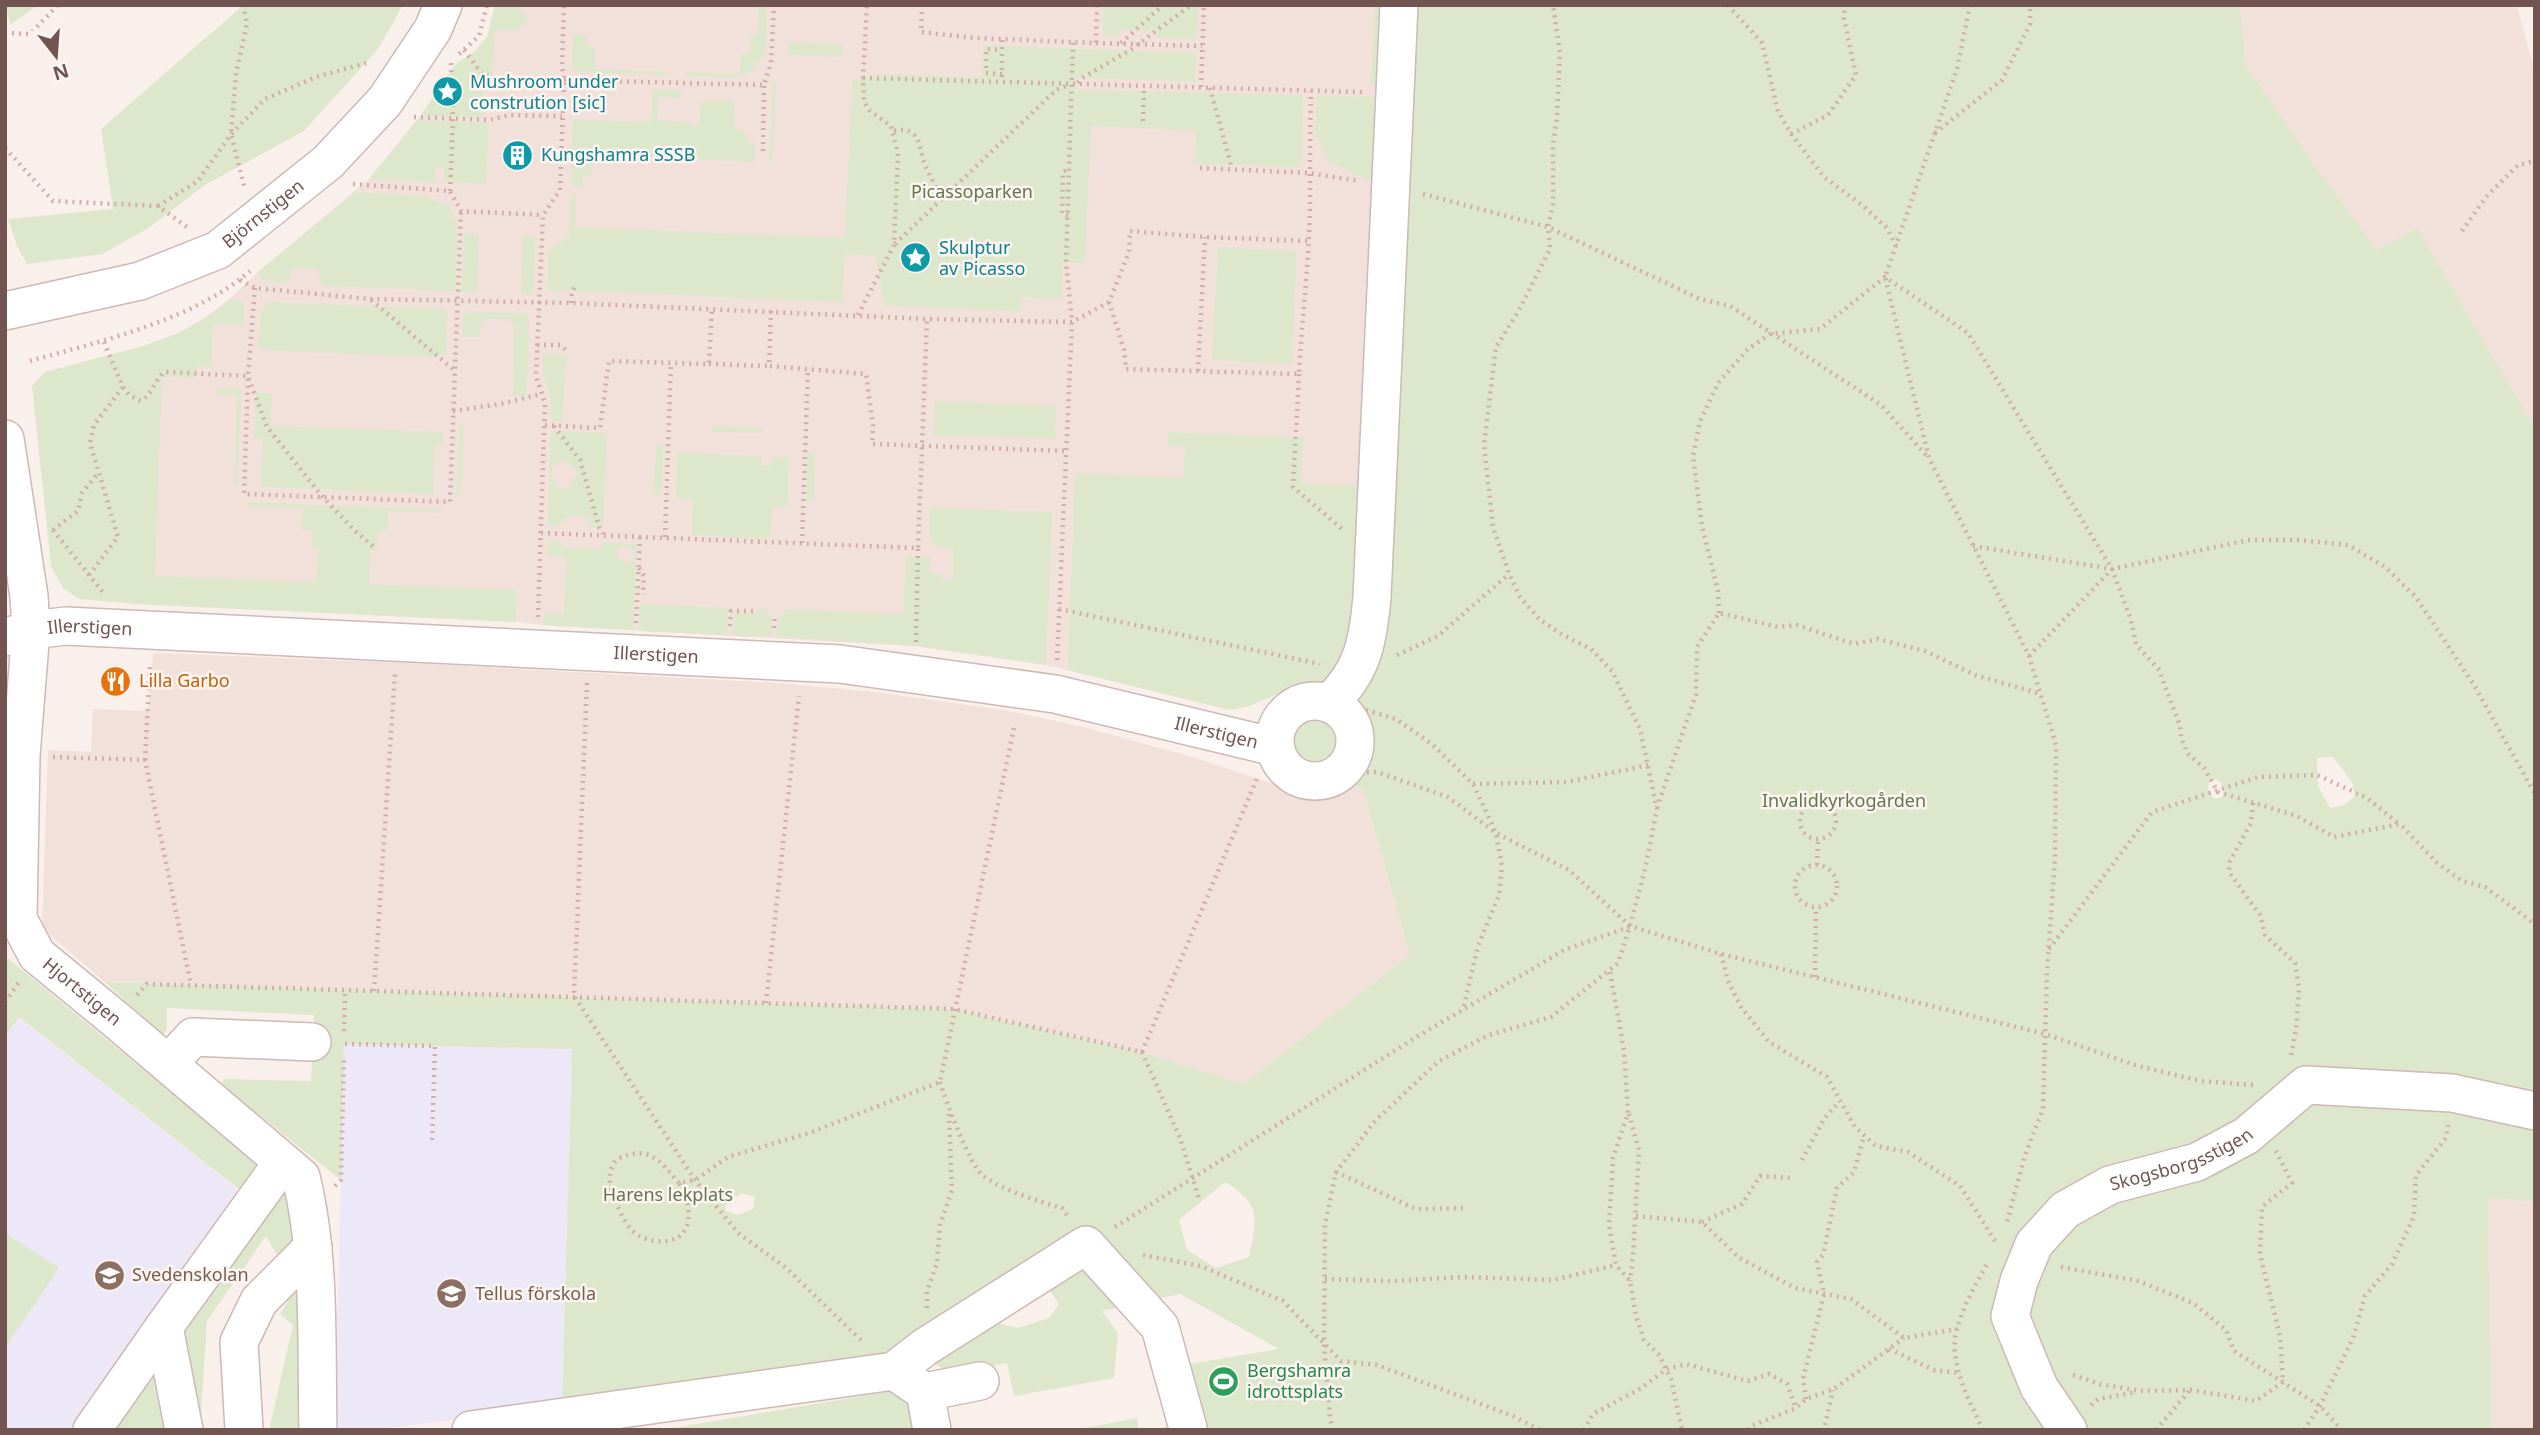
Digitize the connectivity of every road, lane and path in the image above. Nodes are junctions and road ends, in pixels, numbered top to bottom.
1 (58, 5) edge
2 (243, 5) edge
3 (443, 5) edge
4 (564, 5) edge
5 (774, 5) edge
6 (867, 5) edge
7 (922, 5) edge
8 (1097, 5) edge
9 (1163, 5) edge
10 (1191, 5) edge
11 (1204, 5) edge
12 (1399, 5) edge
13 (1553, 5) edge
14 (1728, 5) edge
15 (1845, 5) edge
16 (1970, 5) edge
17 (2030, 5) edge
18 (5, 33) edge
19 (1002, 39) junction
20 (1073, 42) junction
21 (1096, 43) junction
22 (1120, 44) junction
23 (1137, 44) junction
24 (1202, 46) junction
25 (464, 49) dead end
26 (1002, 50) junction
27 (451, 61) dead end
28 (373, 62) dead end
29 (1002, 74) junction
30 (492, 76) dead end
31 (863, 78) junction
32 (564, 80) junction
33 (1002, 83) junction
34 (1074, 84) junction
35 (764, 85) junction
36 (1144, 86) junction
37 (1201, 88) junction
38 (1210, 88) junction
39 (1311, 91) junction
40 (1395, 93) junction
41 (562, 116) junction
42 (410, 117) dead end
43 (453, 119) junction
44 (1143, 121) dead end
45 (894, 131) junction
46 (1934, 133) junction
47 (231, 134) junction
48 (1791, 134) junction
49 (5, 148) edge
50 (763, 151) dead end
51 (2535, 161) edge
52 (1200, 168) dead end
53 (1232, 169) junction
54 (1308, 173) junction
55 (349, 184) dead end
56 (244, 186) dead end
57 (1391, 186) junction
58 (450, 191) junction
59 (942, 198) junction
60 (158, 206) junction
61 (461, 211) junction
62 (543, 215) junction
63 (188, 227) dead end
64 (1548, 227) junction
65 (2462, 231) dead end
66 (1205, 237) junction
67 (1307, 241) junction
68 (894, 245) junction
69 (1896, 246) junction
70 (1885, 277) junction
71 (240, 280) dead end
72 (577, 284) dead end
73 (255, 288) junction
74 (370, 299) junction
75 (458, 300) junction
76 (1109, 302) junction
77 (539, 303) junction
78 (571, 303) junction
79 (712, 309) junction
80 (5, 311) edge
81 (771, 312) junction
82 (858, 315) junction
83 (927, 319) junction
84 (1072, 322) junction
85 (1770, 334) junction
86 (103, 340) dead end
87 (537, 345) junction
88 (566, 350) dead end
89 (671, 363) junction
90 (709, 364) junction
91 (769, 366) junction
92 (808, 368) junction
93 (454, 370) junction
94 (1198, 371) junction
95 (1298, 374) junction
96 (248, 376) junction
97 (123, 387) junction
98 (542, 394) junction
99 (453, 411) junction
100 (545, 425) junction
101 (554, 425) junction
102 (5, 439) edge
103 (921, 446) junction
104 (1066, 451) junction
105 (1929, 458) junction
106 (100, 472) junction
107 (321, 495) junction
108 (47, 524) dead end
109 (53, 530) junction
110 (541, 533) junction
111 (604, 535) junction
112 (640, 536) junction
113 (665, 537) junction
114 (802, 543) junction
115 (1972, 546) junction
116 (374, 547) dead end
117 (918, 548) junction
118 (1374, 557) junction
119 (639, 567) junction
120 (2112, 569) junction
121 (1509, 574) junction
122 (89, 575) junction
123 (643, 594) dead end
124 (109, 600) dead end
125 (1059, 609) junction
126 (752, 611) dead end
127 (1719, 613) junction
128 (538, 625) dead end
129 (636, 630) dead end
130 (18, 634) edge
131 (730, 635) dead end
132 (915, 648) dead end
133 (150, 655) dead end
134 (2029, 656) junction
135 (396, 666) dead end
136 (1057, 667) dead end
137 (588, 675) dead end
138 (800, 685) dead end
139 (2041, 694) junction
140 (1348, 695) junction
141 (1018, 711) dead end
142 (21, 757) junction
143 (145, 760) junction
144 (1267, 761) junction
145 (1649, 765) junction
146 (1360, 772) dead end
147 (1473, 784) junction
148 (2218, 792) junction
149 (2535, 794) edge
150 (2253, 803) junction
151 (1657, 809) junction
152 (2400, 824) junction
153 (1496, 833) junction
154 (1818, 839) junction
155 (1817, 865) junction
156 (1816, 908) junction
157 (2535, 925) edge
158 (1630, 926) junction
159 (2049, 949) junction
160 (1721, 954) junction
161 (1610, 972) junction
162 (1815, 977) junction
163 (191, 985) junction
164 (345, 990) junction
165 (374, 990) junction
166 (574, 996) junction
167 (766, 1003) junction
168 (954, 1009) junction
169 (1463, 1010) junction
170 (116, 1019) junction
171 (2045, 1034) junction
172 (328, 1043) junction
173 (1142, 1052) junction
174 (168, 1064) junction
175 (2298, 1071) junction
176 (940, 1082) junction
177 (2452, 1093) junction
178 (1839, 1102) junction
179 (949, 1111) junction
180 (2535, 1111) edge
181 (1628, 1113) junction
182 (2262, 1122) junction
183 (1864, 1135) junction
184 (432, 1142) dead end
185 (1802, 1160) dead end
186 (284, 1162) junction
187 (1336, 1172) junction
188 (1192, 1177) junction
189 (1794, 1178) dead end
190 (695, 1180) junction
191 (679, 1183) junction
192 (1200, 1202) dead end
193 (1466, 1208) dead end
194 (1636, 1216) junction
195 (1702, 1222) junction
196 (311, 1231) junction
197 (2013, 1237) junction
198 (1997, 1244) junction
199 (1086, 1245) junction
200 (1137, 1254) dead end
201 (1616, 1265) junction
202 (1325, 1279) junction
203 (1630, 1281) junction
204 (1824, 1294) junction
205 (164, 1327) junction
206 (1957, 1329) junction
207 (1904, 1338) junction
208 (1324, 1346) junction
209 (925, 1347) junction
210 (1889, 1349) junction
211 (2029, 1361) junction
212 (1667, 1369) junction
213 (894, 1371) junction
214 (1960, 1373) junction
215 (980, 1381) dead end
216 (2283, 1382) junction
217 (1834, 1389) junction
218 (2191, 1390) junction
219 (2140, 1391) junction
220 (925, 1392) junction
221 (1806, 1399) junction
222 (2320, 1406) junction
223 (1796, 1408) junction
224 (656, 1417) edge
225 (1825, 1424) dead end
226 (1188, 1428) edge
227 (2067, 1428) edge
228 (92, 1430) edge
229 (184, 1430) edge
230 (244, 1430) edge
231 (318, 1430) edge
232 (471, 1430) edge
233 (932, 1430) edge
234 (1333, 1430) edge
235 (1540, 1430) edge
236 (1584, 1430) edge
237 (1682, 1430) edge
238 (1748, 1430) edge
239 (1983, 1430) edge
240 (2156, 1430) edge
241 (2304, 1430) edge
242 (2342, 1430) edge

1 - 18 path
2 - 47 path
3 - 80 street, Björnstigen
4 - 32 path
5 - 35 path
6 - 31 path
7 - 19 path
8 - 21 path
9 - 22 path
10 - 23 path
11 - 24 path
12 - 40 street
13 - 64 path
14 - 48 path
15 - 48 path
16 - 46 path
17 - 46 path
19 - 20 path
19 - 26 path
20 - 21 path
20 - 34 path
21 - 22 path
22 - 23 path
23 - 24 path
23 - 34 path
24 - 37 path
25 - 30 path
26 - 29 path
26 - 29 path
27 - 43 path
28 - 47 path
29 - 33 path
31 - 33 path
31 - 45 path
32 - 35 path
32 - 41 path
33 - 34 path
34 - 36 path
34 - 59 path
34 - 84 path
35 - 50 path
36 - 37 path
36 - 44 path
37 - 38 path
38 - 39 path
38 - 53 path
39 - 40 path
39 - 54 path
40 - 57 street
41 - 43 path
41 - 62 path
42 - 43 path
43 - 58 path
45 - 59 path
45 - 68 path
46 - 69 path
47 - 56 path
47 - 60 path
48 - 69 path
49 - 60 path
51 - 65 path
52 - 53 path
53 - 54 path
54 - 57 path
54 - 67 path
55 - 58 path
57 - 64 path
57 - 118 street
58 - 61 path
59 - 68 path
60 - 63 path
61 - 62 path
61 - 75 path
62 - 77 path
64 - 85 path
64 - 121 path
66 - 67 path
66 - 76 path
66 - 94 path
67 - 95 path
68 - 82 path
69 - 70 path
70 - 85 path
70 - 105 path
70 - 120 path
71 - 73 path
72 - 78 path
73 - 74 path
73 - 96 path
74 - 75 path
74 - 93 path
75 - 77 path
75 - 93 path
76 - 84 path
76 - 94 path
77 - 78 path
77 - 87 path
78 - 79 path
79 - 81 path
79 - 90 path
81 - 82 path
81 - 91 path
82 - 83 path
83 - 84 path
83 - 103 path
84 - 104 path
85 - 105 path
85 - 127 path
86 - 97 path
87 - 88 path
87 - 98 path
89 - 90 path
89 - 101 path
89 - 113 path
90 - 91 path
91 - 92 path
92 - 103 path
92 - 114 path
93 - 99 path
94 - 95 path
95 - 118 path
96 - 97 path
96 - 107 path
96 - 107 path
97 - 106 path
98 - 99 path
98 - 100 path
99 - 107 path
100 - 101 path
100 - 110 path
101 - 111 path
102 - 130 street, Hjortstigen
103 - 104 path
103 - 117 path
104 - 125 path
105 - 115 path
106 - 109 path
106 - 122 path
107 - 116 path
108 - 109 path
109 - 122 path
110 - 111 path
110 - 128 path
111 - 112 path
112 - 113 path
112 - 119 path
113 - 114 path
114 - 117 path
115 - 120 path
115 - 134 path
117 - 132 path
118 - 140 street
119 - 123 path
119 - 129 path
120 - 134 path
120 - 148 path
120 - 149 path
121 - 140 path
121 - 145 path
122 - 124 path
125 - 136 path
125 - 140 path
126 - 131 path
127 - 139 path
127 - 151 path
130 - 142 street, Hjortstigen
130 - 144 street, Illerstigen
133 - 143 path
134 - 139 path
135 - 165 path
137 - 166 path
138 - 167 path
139 - 159 path
140 - 144 street, Illerstigen
140 - 144 street, Illerstigen
140 - 147 path
141 - 168 path
142 - 143 path
142 - 170 street, Hjortstigen
143 - 163 path
144 - 173 path
145 - 147 path
145 - 151 path
146 - 153 path
147 - 153 path
148 - 150 path
148 - 152 path
148 - 159 path
150 - 152 path
150 - 175 path
151 - 158 path
152 - 157 path
153 - 158 path
153 - 169 path
154 - 154 path
154 - 155 path
155 - 156 path
155 - 156 path
156 - 162 path
158 - 160 path
158 - 161 path
158 - 169 path
159 - 171 path
160 - 162 path
160 - 178 path
161 - 181 path
161 - 187 path
162 - 171 path
163 - 164 path
163 - 170 path
164 - 165 path
164 - 172 path
165 - 166 path
166 - 167 path
166 - 190 path
167 - 168 path
168 - 173 path
168 - 176 path
169 - 188 path
170 - 174 street, Hjortstigen
171 - 175 path
171 - 197 path
172 - 174 street
172 - 184 path
172 - 196 path
173 - 188 path
174 - 186 street, Hjortstigen
175 - 177 street
175 - 182 street, Skogsborgsstigen
176 - 179 path
176 - 190 path
177 - 180 street
177 - 222 path
178 - 183 path
178 - 185 path
179 - 199 path
179 - 209 path
181 - 194 path
181 - 201 path
182 - 197 street, Skogsborgsstigen
182 - 216 path
183 - 198 path
183 - 204 path
186 - 196 street, Hjortstigen
186 - 205 street
187 - 193 path
187 - 202 path
188 - 192 path
188 - 199 path
189 - 195 path
190 - 191 path
190 - 213 path
191 - 191 path
194 - 195 path
194 - 203 path
195 - 204 path
196 - 230 street
196 - 231 street, Hjortstigen
197 - 198 path
197 - 211 street, Skogsborgsstigen
197 - 216 path
198 - 206 path
199 - 209 street
199 - 226 street
200 - 208 path
201 - 202 path
201 - 203 path
202 - 208 path
203 - 212 path
204 - 207 path
204 - 221 path
205 - 228 street
205 - 229 street
206 - 207 path
206 - 214 path
207 - 210 path
208 - 234 path
208 - 235 path
209 - 213 street
210 - 214 path
210 - 217 path
211 - 219 path
211 - 227 street, Skogsborgsstigen
212 - 223 path
212 - 236 path
212 - 237 path
213 - 220 street
213 - 224 street
214 - 239 path
215 - 220 street
216 - 218 path
216 - 222 path
217 - 221 path
217 - 225 path
218 - 219 path
218 - 240 path
219 - 227 path
220 - 233 street
221 - 223 path
222 - 241 path
222 - 242 path
223 - 238 path
224 - 232 street

